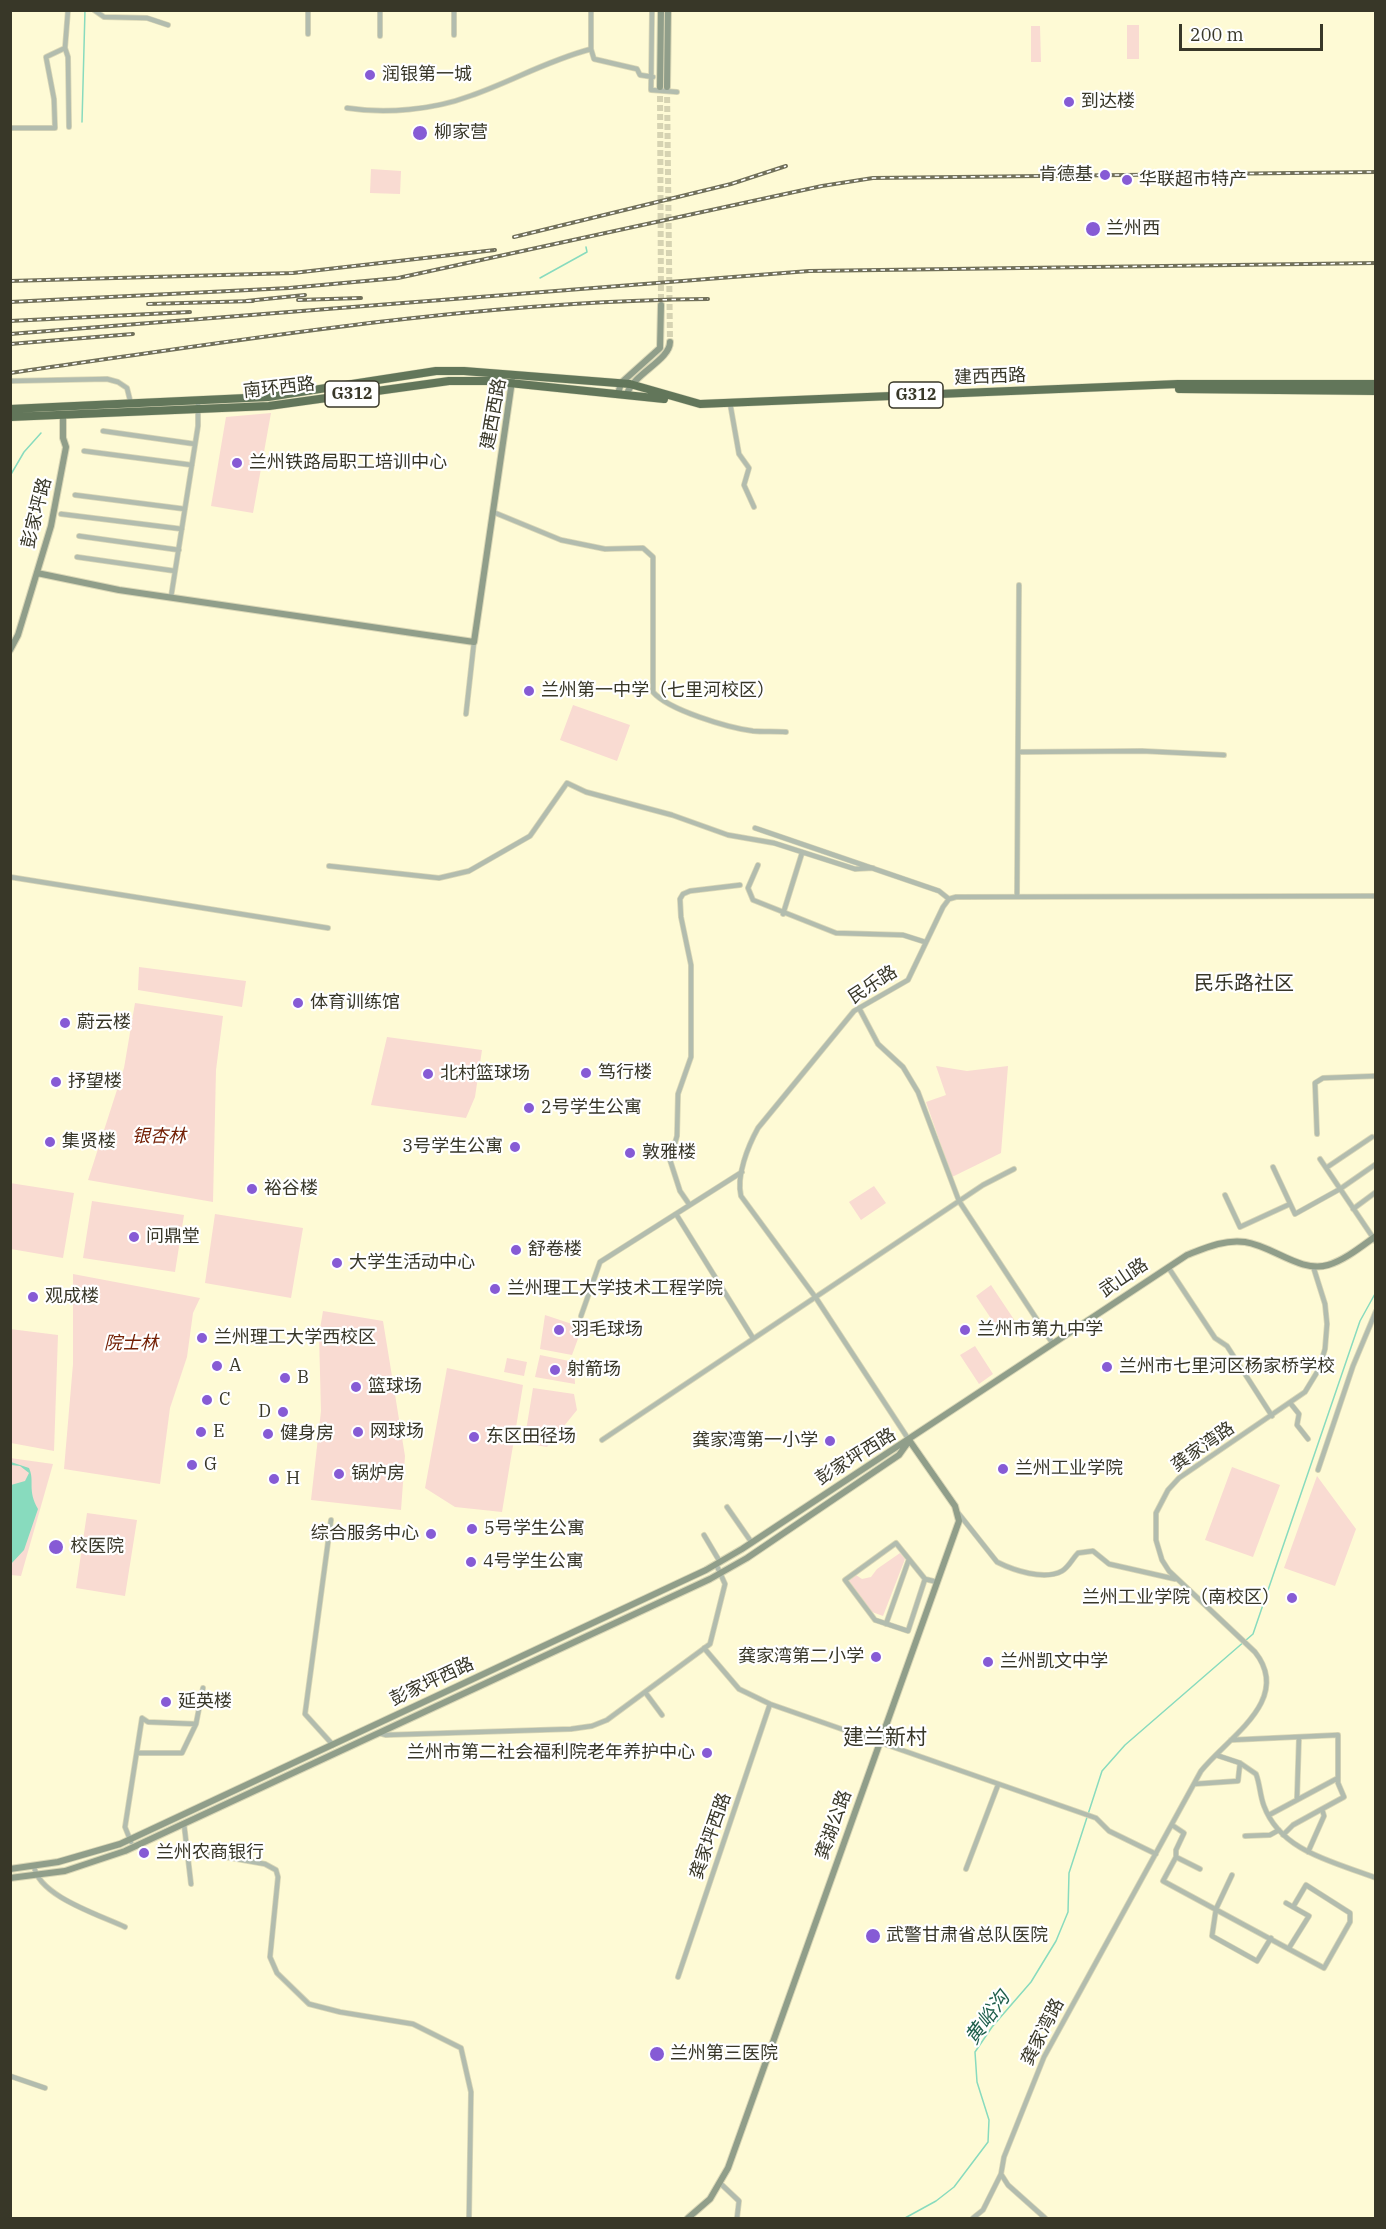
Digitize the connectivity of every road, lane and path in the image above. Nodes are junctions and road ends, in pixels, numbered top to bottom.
1 (68, 10) edge
2 (94, 10) edge
3 (308, 10) edge
4 (380, 10) edge
5 (454, 10) edge
6 (591, 10) edge
7 (652, 10) edge
8 (661, 10) edge
9 (668, 10) edge
10 (168, 25) dead end
11 (308, 34) dead end
12 (454, 35) dead end
13 (380, 36) dead end
14 (65, 48) junction
15 (591, 49) junction
16 (652, 77) junction
17 (677, 92) dead end
18 (347, 108) dead end
19 (69, 127) dead end
20 (10, 128) edge
21 (662, 305) tunnel mouth
22 (670, 342) tunnel mouth
23 (513, 374) junction
24 (10, 381) edge
25 (621, 383) junction
26 (630, 384) junction
27 (1376, 384) edge
28 (512, 385) junction
29 (1141, 386) junction
30 (1376, 391) edge
31 (622, 394) junction
32 (692, 403) junction
33 (730, 403) junction
34 (131, 404) junction
35 (198, 405) junction
36 (10, 410) edge
37 (63, 415) junction
38 (10, 417) edge
39 (103, 431) dead end
40 (195, 444) junction
41 (84, 451) dead end
42 (192, 465) junction
43 (75, 495) dead end
44 (754, 507) dead end
45 (185, 509) junction
46 (493, 512) junction
47 (61, 514) dead end
48 (182, 529) junction
49 (79, 536) dead end
50 (178, 550) junction
51 (77, 557) dead end
52 (175, 571) junction
53 (37, 573) junction
54 (1019, 585) dead end
55 (171, 597) junction
56 (474, 642) junction
57 (10, 650) edge
58 (466, 714) dead end
59 (786, 732) dead end
60 (1018, 752) junction
61 (1224, 755) dead end
62 (755, 828) dead end
63 (802, 853) junction
64 (330, 866) dead end
65 (758, 866) dead end
66 (873, 868) junction
67 (10, 877) edge
68 (740, 885) dead end
69 (1017, 896) junction
70 (1376, 896) edge
71 (949, 899) junction
72 (783, 914) junction
73 (328, 928) dead end
74 (925, 942) junction
75 (859, 1008) junction
76 (1376, 1076) edge
77 (1317, 1134) dead end
78 (1372, 1137) dead end
79 (1320, 1160) dead end
80 (1376, 1164) edge
81 (1273, 1167) dead end
82 (1326, 1168) junction
83 (1014, 1169) dead end
84 (743, 1171) junction
85 (1340, 1189) junction
86 (1376, 1192) edge
87 (1225, 1195) dead end
88 (959, 1201) junction
89 (689, 1204) junction
90 (1290, 1204) junction
91 (1353, 1209) junction
92 (676, 1214) junction
93 (1375, 1238) edge
94 (1168, 1266) junction
95 (1313, 1266) junction
96 (816, 1298) junction
97 (1376, 1311) edge
98 (581, 1316) dead end
99 (753, 1338) junction
100 (1053, 1344) junction
101 (1292, 1404) junction
102 (1272, 1416) junction
103 (1308, 1439) dead end
104 (602, 1440) dead end
105 (909, 1440) junction
106 (1318, 1470) dead end
107 (727, 1507) dead end
108 (958, 1514) junction
109 (331, 1520) dead end
110 (704, 1535) dead end
111 (752, 1543) junction
112 (909, 1559) junction
113 (718, 1563) junction
114 (722, 1573) junction
115 (925, 1579) junction
116 (1177, 1579) junction
117 (937, 1582) junction
118 (886, 1624) junction
119 (704, 1648) junction
120 (202, 1688) dead end
121 (645, 1692) junction
122 (770, 1704) junction
123 (662, 1715) dead end
124 (196, 1724) junction
125 (379, 1733) junction
126 (1299, 1737) junction
127 (1231, 1740) junction
128 (880, 1743) junction
129 (333, 1744) junction
130 (138, 1753) junction
131 (1216, 1755) junction
132 (1240, 1763) junction
133 (1338, 1779) junction
134 (1194, 1784) junction
135 (998, 1785) junction
136 (1297, 1798) junction
137 (1322, 1809) junction
138 (1269, 1815) junction
139 (184, 1824) junction
140 (1172, 1825) junction
141 (1281, 1832) junction
142 (1245, 1836) dead end
143 (130, 1839) junction
144 (133, 1848) junction
145 (186, 1850) junction
146 (1308, 1852) junction
147 (1156, 1854) junction
148 (1176, 1857) junction
149 (34, 1866) junction
150 (10, 1869) edge
151 (966, 1869) dead end
152 (1200, 1869) dead end
153 (36, 1875) junction
154 (1232, 1875) dead end
155 (10, 1878) edge
156 (1376, 1878) edge
157 (191, 1884) dead end
158 (1286, 1903) dead end
159 (1293, 1907) junction
160 (1216, 1909) junction
161 (125, 1927) dead end
162 (1271, 1938) junction
163 (1289, 1948) junction
164 (678, 1977) dead end
165 (10, 2076) edge
166 (45, 2088) dead end
167 (1001, 2174) junction
168 (721, 2184) junction
169 (469, 2218) edge
170 (687, 2218) edge
171 (737, 2218) edge
172 (974, 2218) edge
173 (1045, 2218) edge

1 - 14 street
2 - 10 street
3 - 11 street
4 - 13 street
5 - 12 street
6 - 15 street
7 - 16 street
8 - 9 main road
14 - 19 street
14 - 20 street
15 - 16 street
15 - 18 street
16 - 17 street
21 - 25 main road
22 - 26 main road
23 - 25 highway, 建西西路 / G312
23 - 28 main road, 建西西路
23 - 35 highway, 南环西路 / G312
24 - 34 street
25 - 26 highway, 建西西路 / G312
25 - 31 main road
26 - 31 main road
26 - 32 highway, 建西西路 / G312
27 - 29 highway, 建西西路 / G312
28 - 31 highway, 南环西路 / G312
28 - 35 highway, 南环西路 / G312
28 - 46 main road, 建西西路
29 - 30 highway, 建西西路 / G312
29 - 33 highway, 建西西路 / G312
31 - 32 highway, 南环西路 / G312
32 - 33 highway, 建西西路 / G312
33 - 44 street
34 - 35 highway, 南环西路 / G312
34 - 36 highway, 南环西路 / G312
35 - 37 highway, 南环西路 / G312
35 - 40 street
37 - 38 highway, 南环西路 / G312
37 - 53 main road, 彭家坪路
39 - 40 street
40 - 42 street
41 - 42 street
42 - 45 street
43 - 45 street
45 - 48 street
46 - 56 main road, 建西西路
46 - 59 street
47 - 48 street
48 - 50 street
49 - 50 street
50 - 52 street
51 - 52 street
52 - 55 street
53 - 55 main road
53 - 57 main road, 彭家坪路
54 - 60 street
55 - 56 main road
56 - 58 street
60 - 61 street
60 - 69 street
62 - 66 street
63 - 64 street
63 - 66 street
63 - 72 street
65 - 72 street
66 - 71 street
67 - 73 street
68 - 89 street
69 - 70 street
69 - 71 street
71 - 74 street, 民乐路
72 - 74 street
74 - 75 street, 民乐路
75 - 84 street, 民乐路
75 - 88 street
76 - 77 street
78 - 82 street
79 - 82 street
80 - 85 street
81 - 90 street
82 - 85 street
83 - 88 street
84 - 89 street
84 - 96 street, 民乐路
85 - 90 street
85 - 91 street
86 - 91 street
87 - 90 street
88 - 96 street
88 - 100 street
89 - 92 street
91 - 93 street
92 - 98 street
92 - 99 street
93 - 95 main road
94 - 95 main road, 武山路
94 - 100 main road, 武山路
94 - 102 street
95 - 101 street, 龚家湾路
96 - 99 street
96 - 105 street, 民乐路
97 - 106 street
99 - 104 street
100 - 105 main road, 武山路
101 - 102 street, 龚家湾路
101 - 103 street
102 - 116 street, 龚家湾路
105 - 108 main road
105 - 111 main road, 彭家坪西路
105 - 114 main road, 彭家坪西路
107 - 111 street
108 - 116 street
108 - 117 main road, 龚湖公路
109 - 129 street
110 - 113 street
111 - 113 main road, 彭家坪西路
112 - 115 street
112 - 118 street
112 - 118 street
113 - 114 street
113 - 129 main road, 彭家坪西路
114 - 119 street
114 - 125 main road, 彭家坪西路
115 - 117 street
115 - 118 street
116 - 127 street, 龚家湾路
117 - 128 main road, 龚湖公路
119 - 121 street
119 - 122 street
120 - 124 street
121 - 123 street
121 - 125 street
122 - 128 street
122 - 164 street, 龚家坪西路
124 - 130 street
124 - 130 street
125 - 139 main road, 彭家坪西路
126 - 127 street
126 - 133 street
126 - 136 street
127 - 131 street, 龚家湾路
128 - 135 street
128 - 168 main road, 龚湖公路
129 - 143 main road, 彭家坪西路
130 - 143 street
131 - 132 street
131 - 134 street, 龚家湾路
132 - 134 street
132 - 138 street
133 - 136 street
133 - 137 street
134 - 140 street, 龚家湾路
135 - 147 street
135 - 151 street
136 - 138 street
137 - 141 street
137 - 146 street
138 - 141 street
139 - 144 main road, 彭家坪西路
139 - 145 street
140 - 147 street, 龚家湾路
140 - 148 street
141 - 142 street
141 - 146 street
143 - 144 street
143 - 149 main road, 彭家坪西路
144 - 153 main road, 彭家坪西路
145 - 157 street
145 - 169 street
146 - 156 street
147 - 167 street, 龚家湾路
148 - 152 street
148 - 160 street
149 - 150 main road, 彭家坪西路
149 - 153 street
153 - 155 main road, 彭家坪西路
153 - 161 street
154 - 160 street
158 - 159 street
159 - 163 street
159 - 163 street
160 - 162 street
160 - 162 street
162 - 163 street
165 - 166 street
167 - 172 street, 龚家湾路
167 - 173 street
168 - 170 main road, 龚湖公路
168 - 171 street

